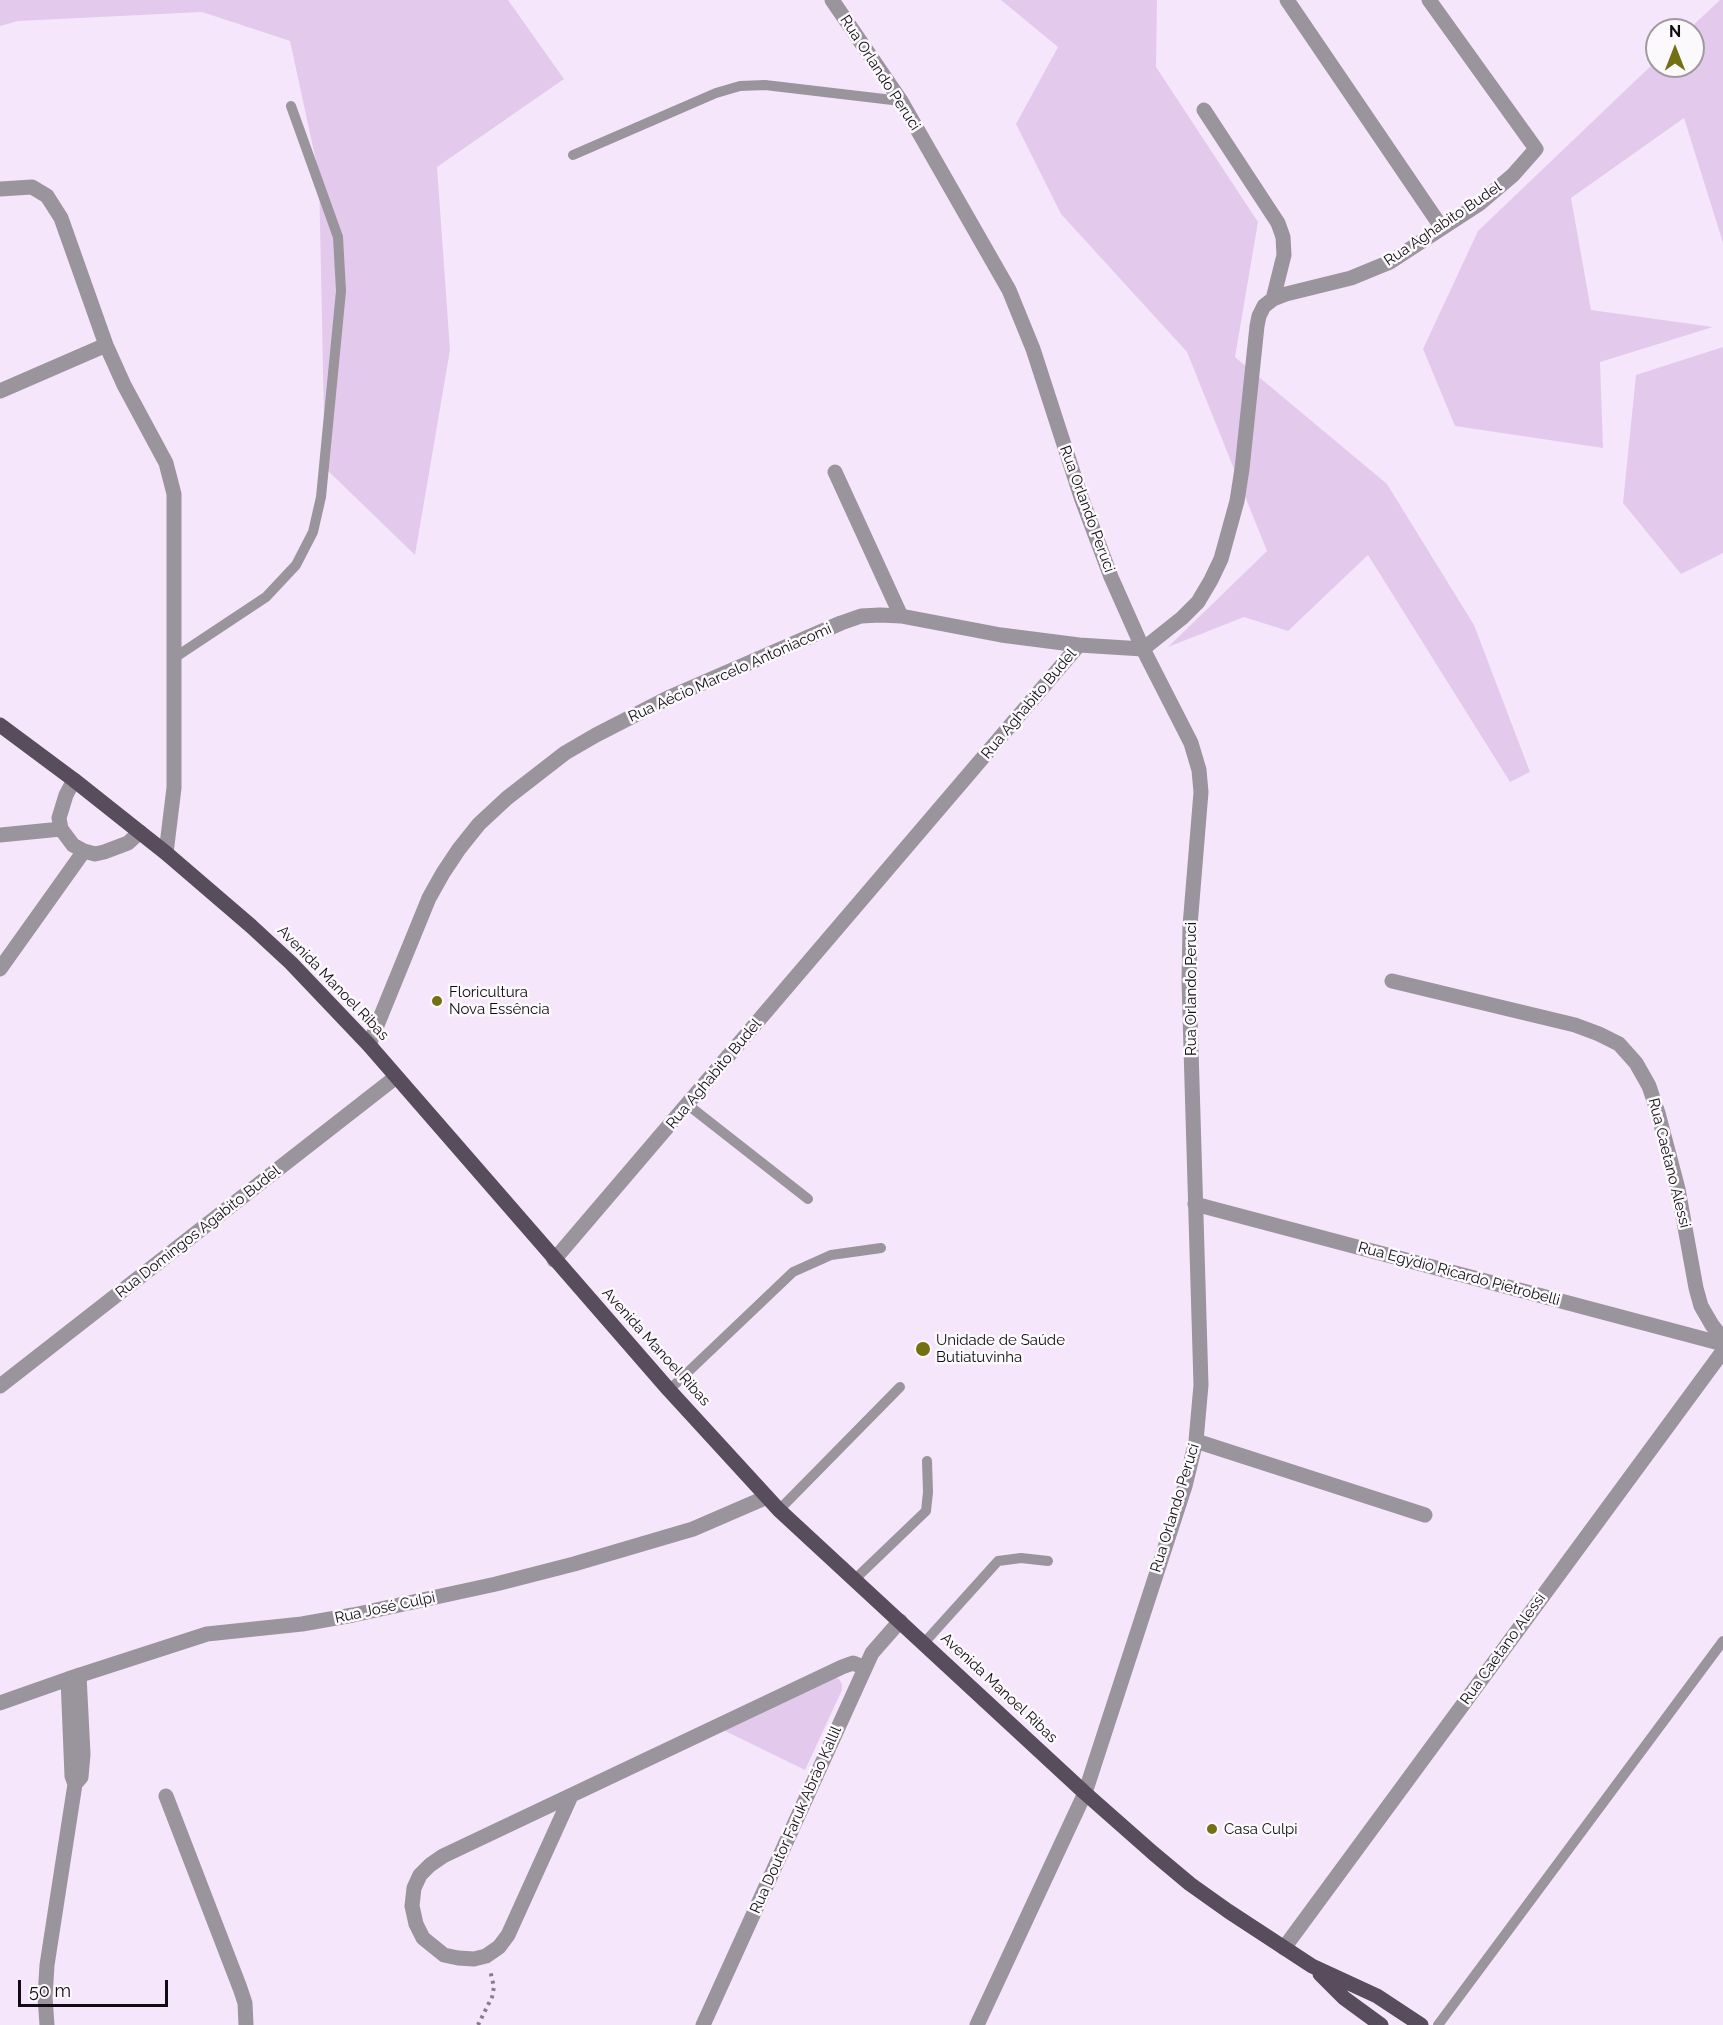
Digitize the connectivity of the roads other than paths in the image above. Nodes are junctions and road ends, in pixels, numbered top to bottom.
1 (832, 0) edge
2 (1287, 0) edge
3 (1429, 0) edge
4 (901, 101) junction
5 (291, 106) dead end
6 (1204, 110) dead end
7 (573, 155) dead end
8 (0, 189) edge
9 (1442, 228) junction
10 (1273, 299) junction
11 (106, 345) junction
12 (0, 391) edge
13 (835, 472) dead end
14 (901, 616) junction
15 (1079, 645) junction
16 (1143, 649) junction
17 (174, 658) junction
18 (0, 725) edge
19 (74, 780) junction
20 (61, 829) junction
21 (140, 832) junction
22 (0, 835) edge
23 (84, 851) junction
24 (166, 853) junction
25 (0, 969) edge
26 (1392, 981) dead end
27 (369, 1045) junction
28 (396, 1077) junction
29 (688, 1105) junction
30 (808, 1199) dead end
31 (1195, 1204) junction
32 (881, 1248) dead end
33 (554, 1260) junction
34 (1723, 1342) edge
35 (1723, 1351) edge
36 (4, 1383) edge
37 (900, 1387) dead end
38 (669, 1390) junction
39 (1196, 1442) junction
40 (927, 1461) dead end
41 (767, 1497) junction
42 (779, 1510) junction
43 (1425, 1515) dead end
44 (1048, 1561) dead end
45 (854, 1580) junction
46 (900, 1621) junction
47 (1723, 1641) edge
48 (924, 1643) junction
49 (865, 1668) junction
50 (74, 1677) junction
51 (0, 1703) edge
52 (1085, 1793) junction
53 (166, 1796) dead end
54 (571, 1796) junction
55 (1284, 1948) junction
56 (1312, 1965) junction
57 (47, 2025) edge
58 (246, 2025) edge
59 (703, 2025) edge
60 (977, 2025) edge
61 (1381, 2025) edge
62 (1421, 2025) edge
63 (1438, 2025) edge

1 - 4 street, Rua Orlando Peruci
2 - 9 street
3 - 9 street, Rua Aghabito Budel
4 - 7 lane
4 - 16 street, Rua Orlando Peruci
5 - 17 lane
6 - 10 street
8 - 11 street
9 - 10 street, Rua Aghabito Budel
10 - 16 street
11 - 12 street
11 - 17 street
13 - 14 street
14 - 15 street, Rua Aécio Marcelo Antoniacomi
14 - 27 street, Rua Aécio Marcelo Antoniacomi
15 - 16 street, Rua Aghabito Budel
15 - 29 street, Rua Aghabito Budel
16 - 31 street, Rua Orlando Peruci
17 - 24 street
18 - 19 main road, Avenida Manoel Ribas
19 - 20 street
19 - 21 main road, Avenida Manoel Ribas
20 - 22 street
20 - 23 street
21 - 23 street
21 - 24 main road, Avenida Manoel Ribas
23 - 25 street
24 - 27 main road, Avenida Manoel Ribas
26 - 34 street, Rua Caetano Alessi
27 - 28 main road, Avenida Manoel Ribas
28 - 33 main road, Avenida Manoel Ribas
28 - 36 street, Rua Domingos Agabito Budel
29 - 30 lane
29 - 33 street, Rua Aghabito Budel
31 - 34 street, Rua Egýdio Ricardo Pietrobelli
31 - 39 street, Rua Orlando Peruci
32 - 38 lane
33 - 38 main road, Avenida Manoel Ribas
35 - 55 street, Rua Caetano Alessi
37 - 42 lane
38 - 41 main road, Avenida Manoel Ribas
39 - 43 street
39 - 52 street, Rua Orlando Peruci
40 - 45 lane
41 - 42 main road, Avenida Manoel Ribas
41 - 50 street, Rua José Culpi
42 - 45 main road, Avenida Manoel Ribas
44 - 48 lane
45 - 46 main road, Avenida Manoel Ribas
46 - 48 main road, Avenida Manoel Ribas
46 - 49 street, Rua Doutor Faruk Abrão Kallil
47 - 63 lane
48 - 52 main road, Avenida Manoel Ribas
49 - 54 street
49 - 59 street, Rua Doutor Faruk Abrão Kallil
50 - 51 street, Rua José Culpi
50 - 57 street
52 - 55 main road, Avenida Manoel Ribas
52 - 60 street, Rua Orlando Peruci
53 - 58 street
54 - 54 street
55 - 56 main road, Avenida Manoel Ribas
56 - 61 main road, Avenida Manoel Ribas
56 - 62 main road, Avenida Manoel Ribas

